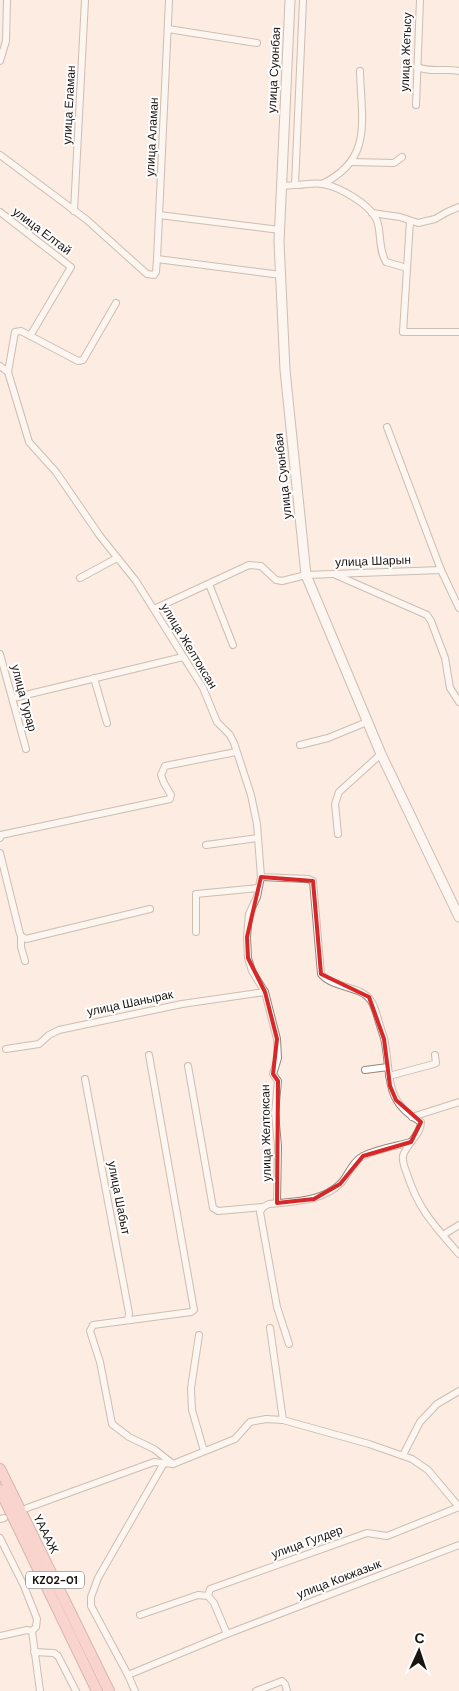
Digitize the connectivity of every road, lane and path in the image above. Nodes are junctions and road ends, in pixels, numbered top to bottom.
1 (7, 0) edge
2 (85, 0) edge
3 (170, 0) edge
4 (290, 0) edge
5 (303, 0) edge
6 (420, 0) edge
7 (168, 29) junction
8 (257, 43) dead end
9 (0, 61) edge
10 (417, 68) junction
11 (360, 70) dead end
12 (459, 71) edge
13 (416, 105) dead end
14 (0, 155) edge
15 (402, 157) dead end
16 (351, 162) junction
17 (322, 184) junction
18 (296, 185) junction
19 (281, 186) junction
20 (459, 207) edge
21 (74, 211) junction
22 (0, 212) edge
23 (372, 213) junction
24 (159, 215) junction
25 (410, 221) junction
26 (280, 230) junction
27 (156, 259) junction
28 (407, 268) junction
29 (281, 275) junction
30 (116, 303) dead end
31 (459, 332) edge
32 (30, 336) junction
33 (0, 366) edge
34 (8, 372) junction
35 (386, 427) dead end
36 (117, 558) junction
37 (441, 570) junction
38 (335, 574) junction
39 (306, 575) junction
40 (80, 578) dead end
41 (209, 584) junction
42 (459, 608) edge
43 (154, 609) junction
44 (234, 645) dead end
45 (0, 654) edge
46 (184, 656) junction
47 (94, 678) junction
48 (13, 698) junction
49 (459, 702) edge
50 (367, 722) junction
51 (107, 723) dead end
52 (300, 745) dead end
53 (26, 749) dead end
54 (236, 752) junction
55 (381, 754) junction
56 (338, 834) dead end
57 (0, 838) edge
58 (258, 838) junction
59 (206, 845) dead end
60 (0, 853) edge
61 (261, 877) junction
62 (258, 888) junction
63 (150, 909) dead end
64 (459, 917) edge
65 (196, 932) dead end
66 (21, 936) junction
67 (25, 961) dead end
68 (265, 992) junction
69 (6, 1049) dead end
70 (149, 1055) dead end
71 (435, 1055) dead end
72 (188, 1066) dead end
73 (388, 1067) junction
74 (365, 1070) dead end
75 (389, 1076) junction
76 (85, 1079) dead end
77 (459, 1102) edge
78 (412, 1117) junction
79 (411, 1142) junction
80 (277, 1203) junction
81 (263, 1207) junction
82 (459, 1225) edge
83 (443, 1235) junction
84 (459, 1254) edge
85 (128, 1320) junction
86 (270, 1328) dead end
87 (199, 1335) dead end
88 (289, 1344) dead end
89 (459, 1392) edge
90 (283, 1420) junction
91 (204, 1451) junction
92 (403, 1455) junction
93 (164, 1463) junction
94 (173, 1464) junction
95 (0, 1469) edge
96 (0, 1490) edge
97 (459, 1507) edge
98 (27, 1508) dead end
99 (0, 1538) edge
100 (459, 1545) edge
101 (208, 1596) junction
102 (140, 1615) dead end
103 (32, 1631) junction
104 (227, 1634) junction
105 (0, 1636) edge
106 (34, 1652) junction
107 (128, 1675) junction
108 (40, 1691) edge
109 (76, 1691) edge
110 (97, 1691) edge
111 (109, 1691) edge
112 (136, 1691) edge
113 (256, 1691) edge
114 (287, 1691) edge

1 - 9 street
2 - 21 street, улица Еламан
3 - 7 street, улица Аламан
4 - 19 main road, улица Суюнбая
5 - 18 street
6 - 10 street, улица Жетысу
7 - 8 street
7 - 24 street, улица Аламан
10 - 12 street
10 - 13 street, улица Жетысу
11 - 16 street
14 - 21 street
15 - 16 street
16 - 17 street
17 - 18 street
17 - 23 street
18 - 19 street
19 - 26 main road, улица Суюнбая
20 - 25 street
21 - 27 street, улица Аламан
22 - 32 street, улица Елтай
23 - 25 street
23 - 28 street
24 - 26 street
24 - 27 street, улица Аламан
25 - 28 street
26 - 29 main road, улица Суюнбая
27 - 29 street
28 - 31 street
29 - 39 main road, улица Суюнбая
30 - 32 street
32 - 34 street
33 - 34 street
34 - 36 street, улица Желтоксан
35 - 37 street
36 - 40 street
36 - 43 street, улица Желтоксан
37 - 38 street, улица Шарын
37 - 42 street
38 - 39 street, улица Шарын
38 - 49 street
39 - 41 street, улица Шарын
39 - 50 main road, улица Суюнбая
41 - 43 street
41 - 44 street
43 - 46 street, улица Желтоксан
45 - 48 street, улица Турар
46 - 47 street
46 - 54 street, улица Желтоксан
47 - 48 street
47 - 51 street
48 - 53 street, улица Турар
50 - 52 street
50 - 55 main road, улица Суюнбая
54 - 57 street
54 - 58 street, улица Желтоксан
55 - 56 street
55 - 64 main road, улица Суюнбая
58 - 59 street
58 - 61 street, улица Желтоксан
60 - 66 street
61 - 62 street, улица Желтоксан
61 - 73 street
62 - 65 street
62 - 68 street, улица Желтоксан
63 - 66 street
66 - 67 street
68 - 69 street, улица Шанырак
68 - 80 street, улица Желтоксан
70 - 85 street
71 - 75 street
72 - 81 street
73 - 74 street
73 - 75 street
75 - 78 street
76 - 85 street, улица Шабыт
77 - 78 street
78 - 79 street
79 - 80 street
79 - 83 street
80 - 81 street
81 - 88 street
82 - 83 street
83 - 84 street
85 - 94 street
86 - 90 street
87 - 91 street
89 - 92 street
90 - 91 street
90 - 92 street
91 - 94 street
92 - 97 street
93 - 94 street
93 - 98 street
93 - 107 street
95 - 111 highway, ҮАААЖ / KZ02-01
96 - 110 highway, ҮАААЖ / KZ02-01
97 - 101 street, улица Гулдер
99 - 103 street
100 - 104 street, улица Кокжазык
101 - 102 street
101 - 104 street
103 - 105 street
103 - 106 street
104 - 107 street, улица Кокжазык
106 - 108 street
106 - 109 street
107 - 112 street
113 - 114 street

